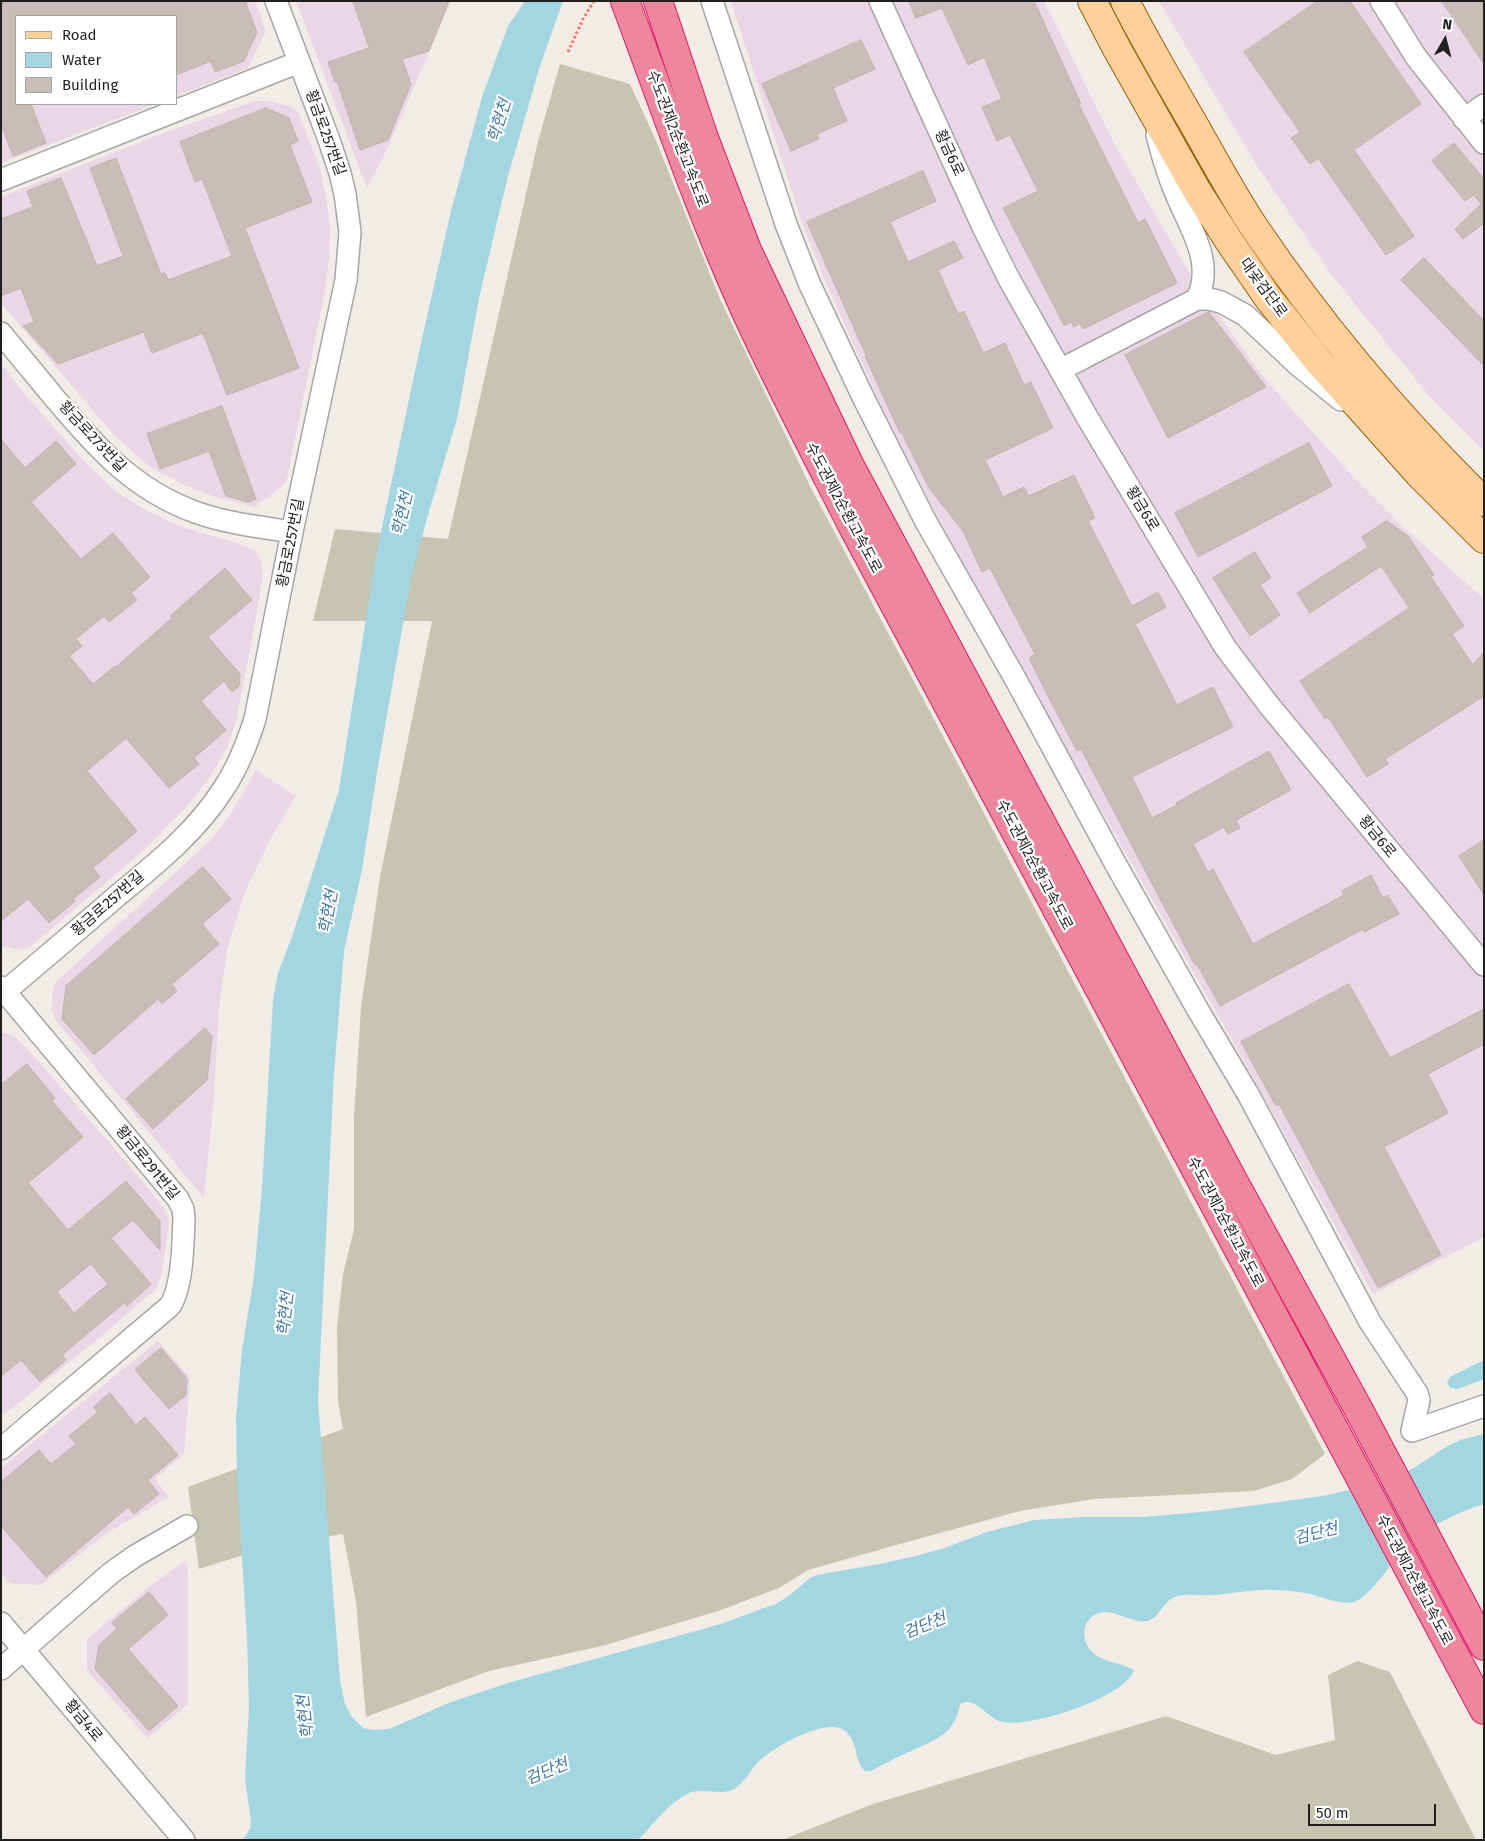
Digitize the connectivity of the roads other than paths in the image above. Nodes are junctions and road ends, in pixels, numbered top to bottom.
1 (276, 1) edge
2 (625, 1) edge
3 (658, 1) edge
4 (712, 1) edge
5 (880, 1) edge
6 (1092, 1) edge
7 (1125, 1) edge
8 (1381, 1) edge
9 (299, 62) junction
10 (1147, 103) junction
11 (1484, 105) edge
12 (1464, 119) junction
13 (1484, 143) edge
14 (1, 180) edge
15 (1197, 299) junction
16 (1, 332) edge
17 (1060, 370) junction
18 (1382, 431) junction
19 (1484, 502) edge
20 (292, 532) junction
21 (1484, 539) edge
22 (1484, 965) edge
23 (2, 991) edge
24 (1484, 1406) edge
25 (1, 1449) edge
26 (187, 1526) dead end
27 (1, 1623) edge
28 (1484, 1646) edge
29 (23, 1650) junction
30 (1, 1669) edge
31 (1484, 1710) edge
32 (184, 1840) edge

1 - 9 street, 황금로257번길
2 - 31 highway, 수도권제2순환고속도로
3 - 28 highway, 수도권제2순환고속도로
4 - 24 street
5 - 17 street, 황금6로
6 - 10 main road, 대곶검단로
7 - 19 main road, 대곶검단로
8 - 12 street
9 - 14 street
9 - 20 street, 황금로257번길
10 - 15 street
10 - 18 main road, 대곶검단로
11 - 12 street
12 - 13 street
15 - 17 street
15 - 18 street
16 - 20 street, 황금로273번길
17 - 22 street, 황금6로
18 - 21 main road, 대곶검단로
20 - 23 street, 황금로257번길
23 - 25 street, 황금로291번길
26 - 29 street
27 - 29 street, 황금4로
29 - 30 street
29 - 32 street, 황금4로

